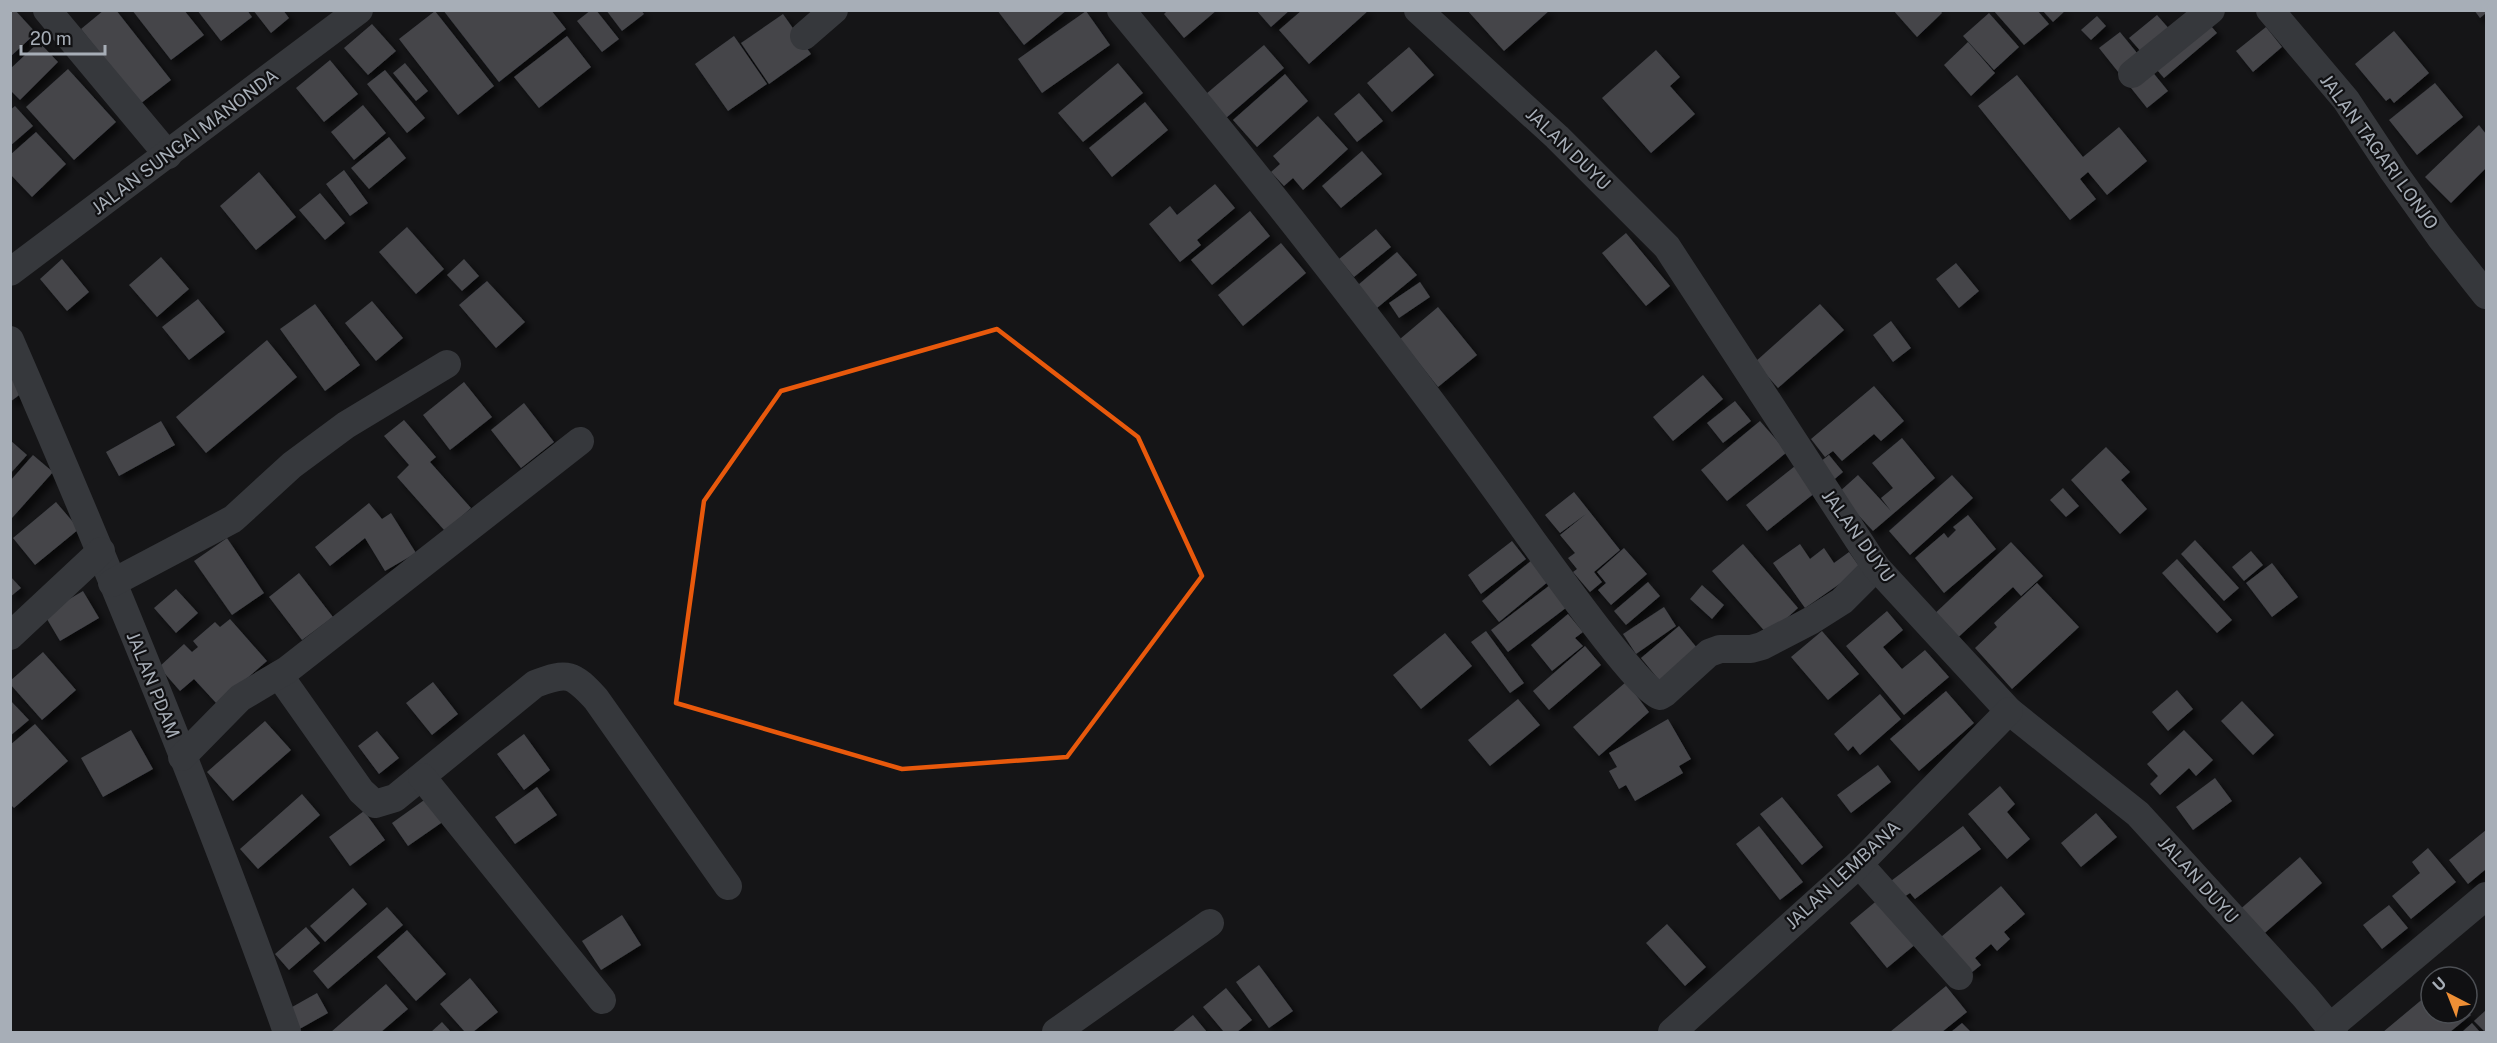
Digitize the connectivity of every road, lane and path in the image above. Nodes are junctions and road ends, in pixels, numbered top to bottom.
1 (47, 10) edge
2 (359, 10) edge
3 (834, 10) edge
4 (1121, 10) edge
5 (1418, 10) edge
6 (2211, 10) edge
7 (2273, 12) edge
8 (804, 36) dead end
9 (2132, 74) dead end
10 (168, 155) junction
11 (10, 272) edge
12 (2487, 295) edge
13 (10, 340) edge
14 (447, 364) dead end
15 (580, 441) dead end
16 (101, 551) junction
17 (1876, 567) junction
18 (112, 583) junction
19 (10, 636) edge
20 (279, 675) junction
21 (2009, 711) junction
22 (182, 757) junction
23 (422, 777) junction
24 (1859, 864) junction
25 (728, 886) dead end
26 (2487, 896) edge
27 (1210, 923) dead end
28 (1959, 976) dead end
29 (602, 1000) dead end
30 (2332, 1030) edge
31 (287, 1032) edge
32 (1056, 1032) edge
33 (1672, 1032) edge

1 - 10 street
2 - 10 street, JALAN SUNGAI MANONDA
3 - 8 street
4 - 17 street
5 - 17 street, JALAN DUYU
6 - 9 street
7 - 12 street, JALAN TAGARI LONJO
10 - 11 street, JALAN SUNGAI MANONDA
13 - 16 street, JALAN PDAM
14 - 18 street
15 - 20 street
16 - 18 street, JALAN PDAM
16 - 19 street
17 - 21 street, JALAN DUYU
18 - 22 street, JALAN PDAM
20 - 22 street
20 - 23 street
21 - 24 street, JALAN LEMBANA
21 - 30 street, JALAN DUYU
22 - 31 street, JALAN PDAM
23 - 25 street
23 - 29 street
24 - 28 street
24 - 33 street, JALAN LEMBANA
26 - 30 street
27 - 32 street

